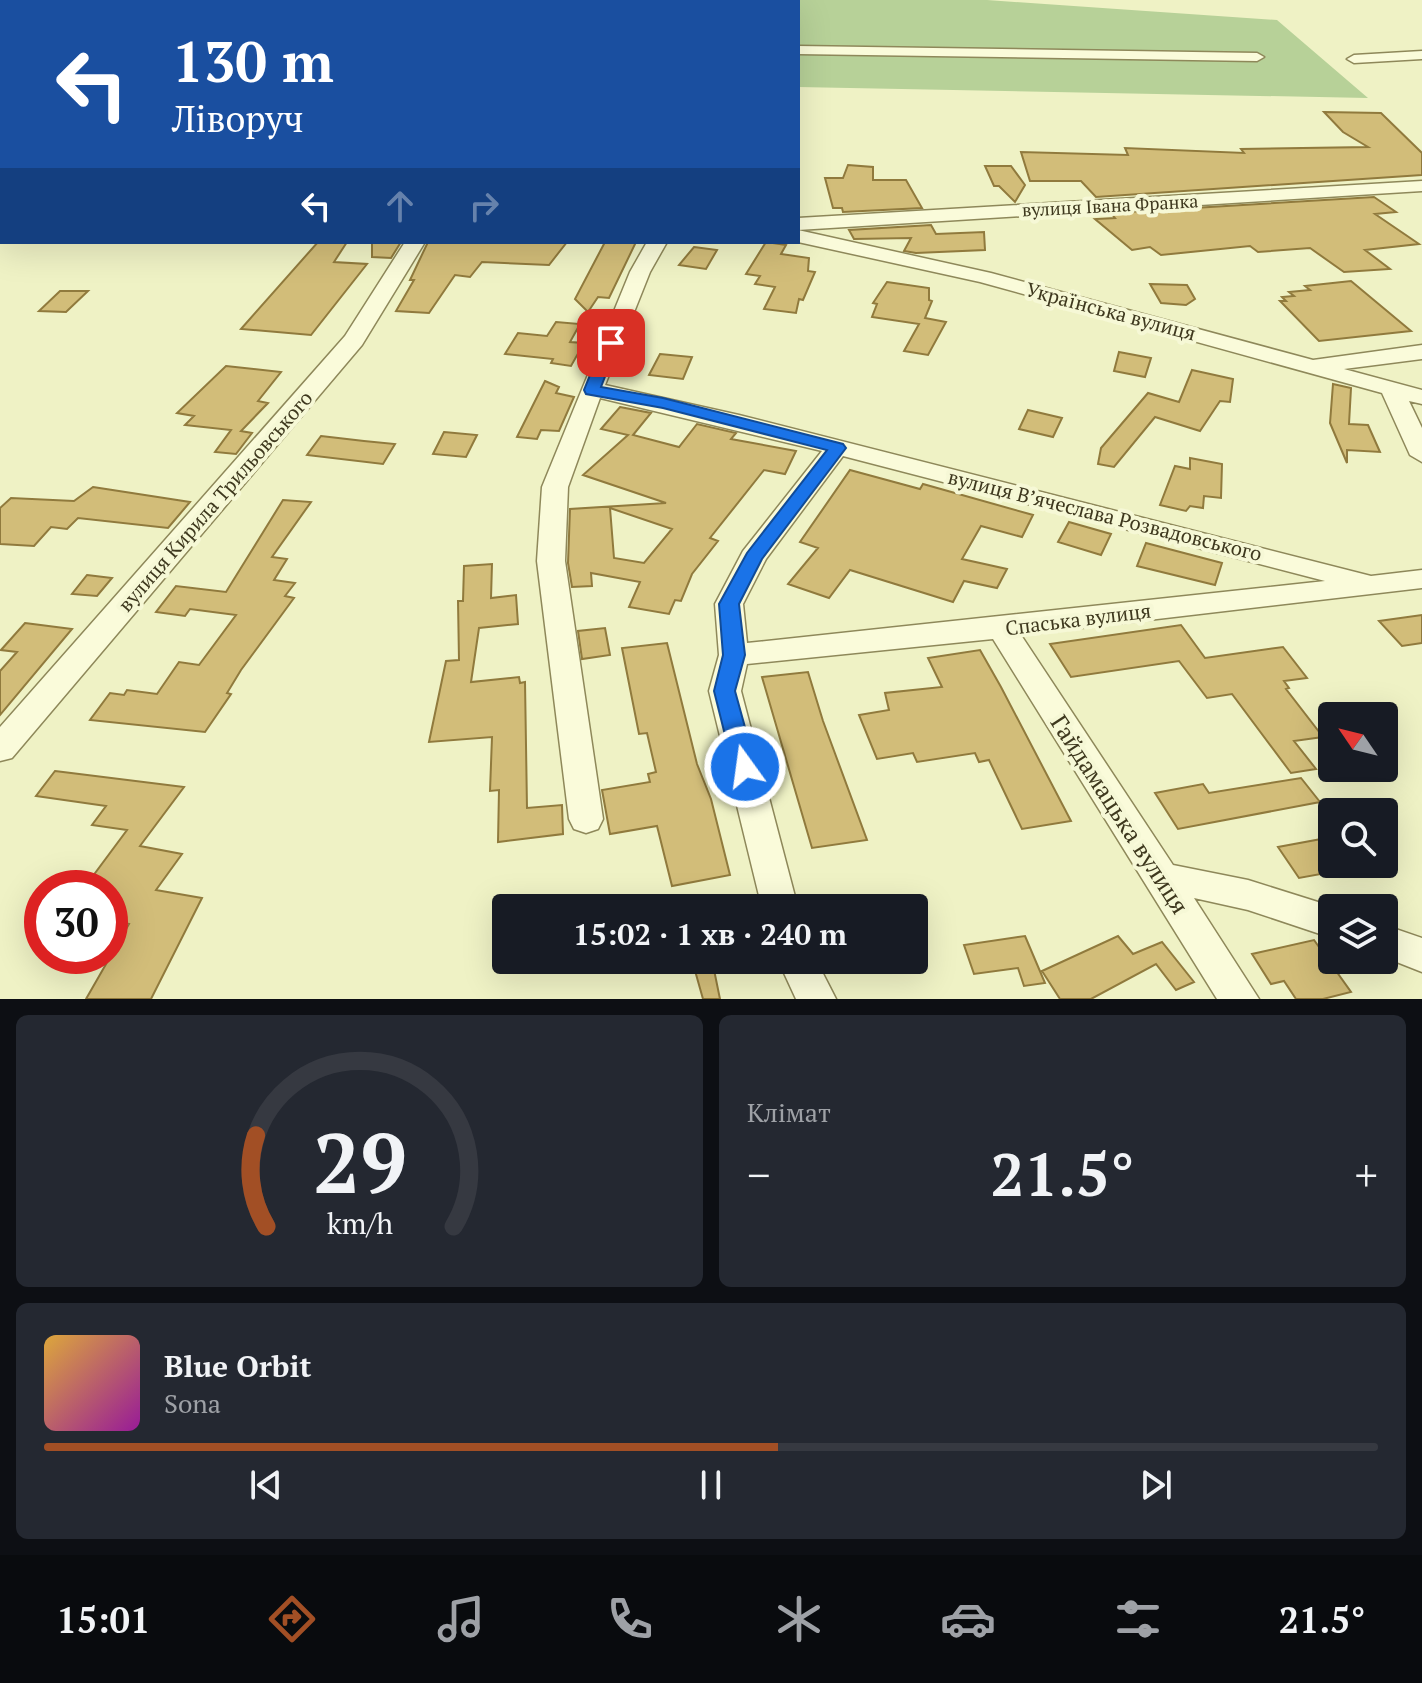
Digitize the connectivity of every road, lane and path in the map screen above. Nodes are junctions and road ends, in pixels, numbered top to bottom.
1 (800, 50) edge
2 (1422, 55) edge
3 (1257, 57) dead end
4 (1354, 59) dead end
5 (1422, 186) edge
6 (800, 224) edge
7 (800, 236) edge
8 (414, 244) edge
9 (656, 244) edge
10 (1422, 352) edge
11 (1313, 366) junction
12 (592, 390) junction
13 (1393, 391) junction
14 (1422, 397) edge
15 (837, 448) junction
16 (1422, 455) edge
17 (1422, 579) edge
18 (1371, 585) junction
19 (1001, 628) junction
20 (734, 655) junction
21 (0, 749) edge
22 (586, 819) dead end
23 (1162, 879) junction
24 (776, 894) edge
25 (1318, 917) edge
26 (1398, 946) edge
27 (1422, 955) edge
28 (804, 974) edge
29 (816, 999) edge
30 (1239, 999) edge

1 - 3 street
2 - 4 street
5 - 6 street, вулиця Івана Франка
7 - 11 street, Українська вулиця
8 - 21 street, вулиця Кирила Трильовського
9 - 12 street
10 - 11 street
11 - 13 street, Українська вулиця
12 - 15 street, вулиця Вʼячеслава Розвадовського
12 - 22 street
13 - 14 street, Українська вулиця
13 - 16 street
15 - 18 street, вулиця Вʼячеслава Розвадовського
15 - 20 street
17 - 18 street, Спаська вулиця
18 - 19 street, Спаська вулиця
19 - 20 street, Спаська вулиця
19 - 23 street, Гайдамацька вулиця
20 - 24 street
23 - 25 street
23 - 30 street, Гайдамацька вулиця
26 - 27 street
28 - 29 street

